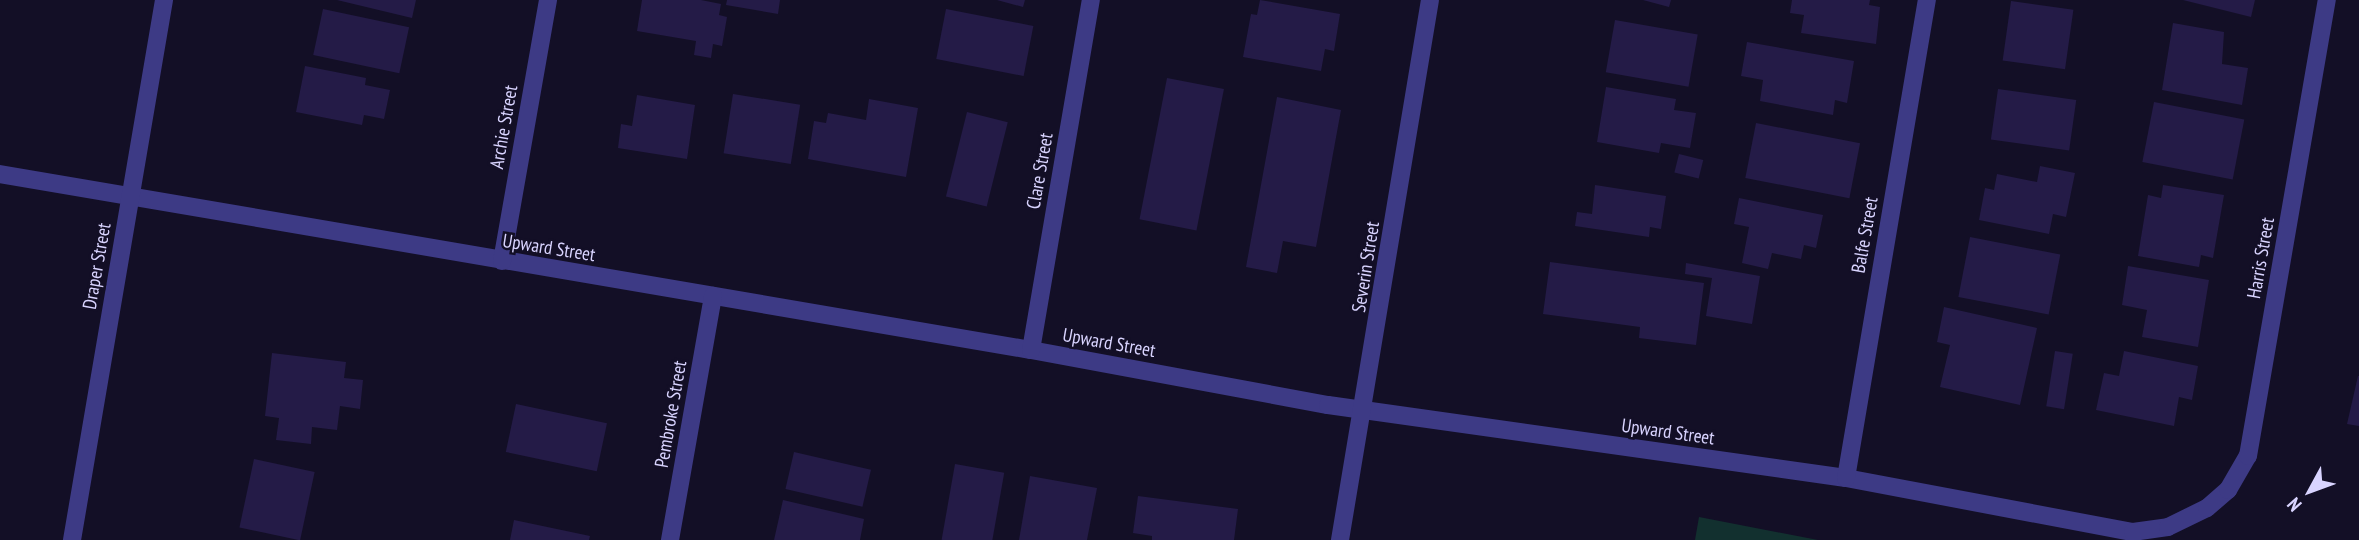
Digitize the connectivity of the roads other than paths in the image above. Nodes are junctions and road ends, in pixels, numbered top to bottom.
1 (164, 0) edge
2 (548, 0) edge
3 (1091, 0) edge
4 (1430, 0) edge
5 (1927, 0) edge
6 (2327, 0) edge
7 (0, 174) edge
8 (130, 196) junction
9 (502, 261) junction
10 (713, 296) junction
11 (1031, 350) junction
12 (1364, 411) junction
13 (1846, 478) junction
14 (2207, 508) joint
15 (72, 540) edge
16 (670, 540) edge
17 (1340, 540) edge

1 - 8 street, Draper Street
2 - 9 street, Archie Street
3 - 11 street, Clare Street
4 - 12 street, Severin Street
5 - 13 street, Balfe Street
6 - 14 street, Harris Street
7 - 8 street, Upward Street
8 - 9 street, Upward Street
8 - 15 street, Draper Street
9 - 10 street, Upward Street
10 - 11 street, Upward Street
10 - 16 street, Pembroke Street
11 - 12 street, Upward Street
12 - 13 street, Upward Street
12 - 17 street, Severin Street
13 - 14 street, Upward Street

